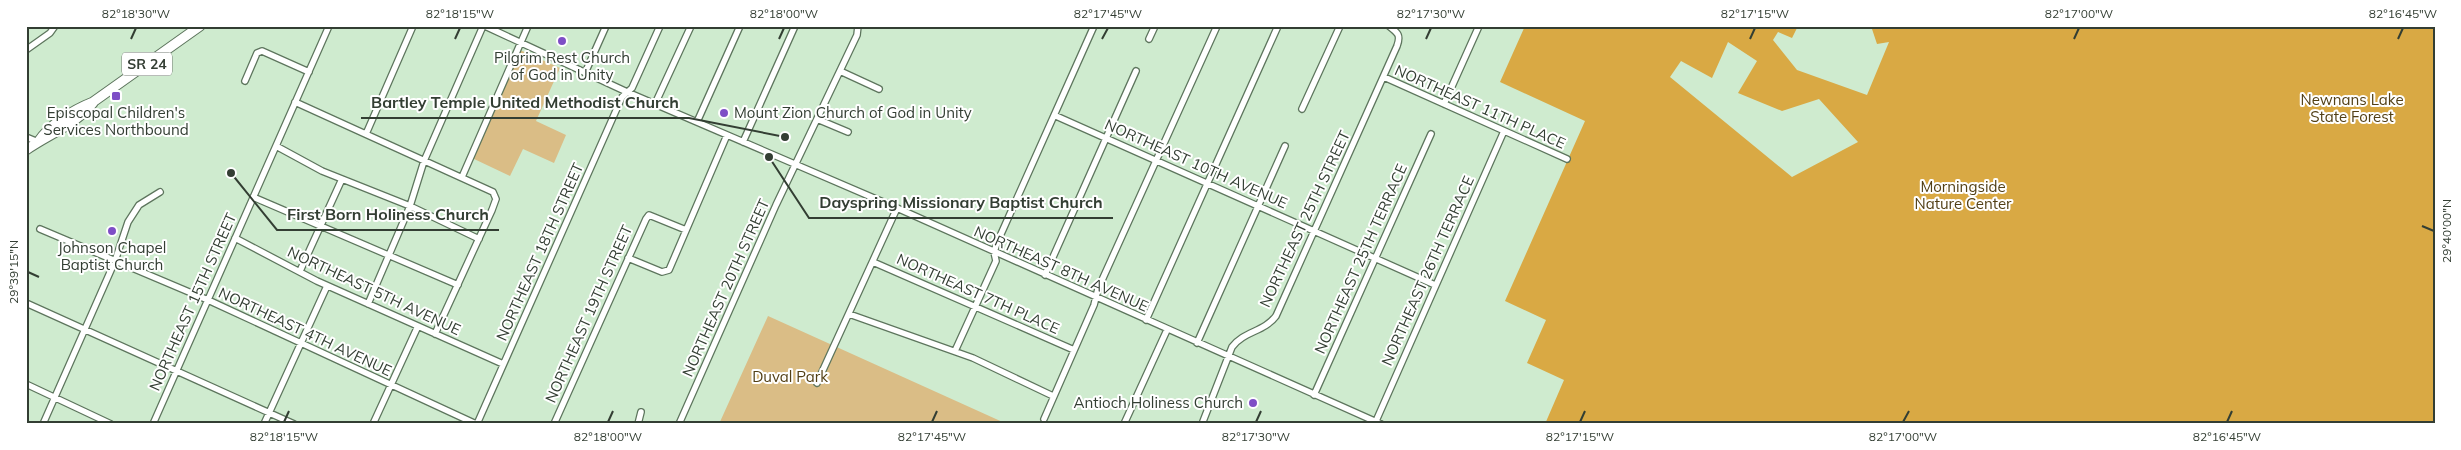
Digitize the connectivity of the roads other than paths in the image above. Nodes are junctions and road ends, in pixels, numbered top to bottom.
1 (55, 26) edge
2 (200, 26) edge
3 (329, 26) edge
4 (412, 26) edge
5 (484, 26) edge
6 (528, 26) edge
7 (606, 26) edge
8 (660, 26) edge
9 (690, 26) edge
10 (740, 26) edge
11 (795, 26) edge
12 (858, 26) edge
13 (1094, 26) edge
14 (1155, 26) edge
15 (1217, 26) edge
16 (1278, 26) edge
17 (1340, 26) edge
18 (1389, 26) edge
19 (1479, 26) edge
20 (1149, 39) dead end
21 (521, 42) junction
22 (26, 50) edge
23 (840, 71) junction
24 (1136, 71) dead end
25 (309, 72) junction
26 (585, 73) junction
27 (1384, 77) junction
28 (244, 82) dead end
29 (879, 89) dead end
30 (627, 92) junction
31 (296, 102) junction
32 (655, 104) junction
33 (1444, 104) junction
34 (1302, 109) dead end
35 (1056, 116) junction
36 (817, 118) junction
37 (698, 122) junction
38 (1504, 131) junction
39 (848, 132) dead end
40 (366, 134) junction
41 (1431, 134) dead end
42 (727, 135) junction
43 (26, 137) edge
44 (1107, 138) junction
45 (38, 142) junction
46 (743, 142) junction
47 (276, 146) junction
48 (1285, 146) dead end
49 (26, 150) edge
50 (1567, 159) dead end
51 (1156, 160) junction
52 (424, 161) junction
53 (796, 164) junction
54 (462, 178) junction
55 (342, 179) junction
56 (1208, 183) junction
57 (160, 192) dead end
58 (253, 197) junction
59 (1258, 205) junction
60 (410, 206) junction
61 (897, 208) junction
62 (320, 227) junction
63 (40, 228) dead end
64 (686, 230) junction
65 (1315, 231) junction
66 (235, 238) junction
67 (480, 239) junction
68 (994, 252) junction
69 (389, 256) junction
70 (628, 258) junction
71 (1375, 258) junction
72 (115, 261) junction
73 (873, 262) junction
74 (300, 271) junction
75 (1045, 275) junction
76 (458, 285) junction
77 (327, 286) junction
78 (1435, 286) junction
79 (1096, 298) junction
80 (208, 300) junction
81 (26, 303) edge
82 (368, 304) junction
83 (975, 305) junction
84 (849, 314) junction
85 (1146, 320) junction
86 (418, 326) junction
87 (85, 330) junction
88 (1167, 330) junction
89 (435, 334) junction
90 (300, 343) junction
91 (1197, 343) junction
92 (1074, 350) junction
93 (955, 351) junction
94 (1228, 357) junction
95 (503, 364) junction
96 (176, 371) junction
97 (817, 383) dead end
98 (26, 384) edge
99 (391, 385) junction
100 (1314, 395) junction
101 (1053, 396) junction
102 (55, 397) junction
103 (269, 412) junction
104 (641, 412) dead end
105 (1044, 419) dead end
106 (1378, 423) edge
107 (43, 424) edge
108 (111, 424) edge
109 (153, 424) edge
110 (264, 424) edge
111 (294, 424) edge
112 (373, 424) edge
113 (477, 424) edge
114 (554, 424) edge
115 (638, 424) edge
116 (679, 424) edge
117 (1124, 424) edge
118 (1202, 424) edge

1 - 22 street
2 - 45 highway, SR 24
3 - 25 street, NORTHEAST 15TH STREET
4 - 40 street
5 - 21 street, NORTHEAST 8TH AVENUE
5 - 52 street
6 - 21 street
7 - 26 street
8 - 30 street, NORTHEAST 18TH STREET
9 - 32 street
10 - 37 street
11 - 46 street
12 - 23 street, NORTHEAST 20TH STREET
13 - 35 street
14 - 20 street
15 - 51 street
16 - 56 street
17 - 34 street
18 - 27 street, NORTHEAST 25TH STREET
19 - 33 street
21 - 26 street, NORTHEAST 8TH AVENUE
21 - 54 street
23 - 29 street
23 - 36 street, NORTHEAST 20TH STREET
24 - 44 street
25 - 28 street
25 - 31 street, NORTHEAST 15TH STREET
26 - 30 street, NORTHEAST 8TH AVENUE
27 - 33 street, NORTHEAST 11TH PLACE
27 - 65 street, NORTHEAST 25TH STREET
30 - 32 street, NORTHEAST 8TH AVENUE
30 - 95 street, NORTHEAST 18TH STREET
31 - 40 street
31 - 47 street, NORTHEAST 15TH STREET
32 - 37 street, NORTHEAST 8TH AVENUE
33 - 38 street, NORTHEAST 11TH PLACE
35 - 44 street, NORTHEAST 10TH AVENUE
35 - 68 street
36 - 39 street
36 - 53 street, NORTHEAST 20TH STREET
37 - 42 street, NORTHEAST 8TH AVENUE
38 - 50 street, NORTHEAST 11TH PLACE
38 - 78 street, NORTHEAST 26TH TERRACE
40 - 52 street
41 - 71 street, NORTHEAST 25TH TERRACE
42 - 46 street, NORTHEAST 8TH AVENUE
42 - 64 street
43 - 45 street
44 - 51 street, NORTHEAST 10TH AVENUE
44 - 75 street
45 - 49 highway, SR 24
46 - 53 street, NORTHEAST 8TH AVENUE
47 - 55 street
47 - 58 street, NORTHEAST 15TH STREET
48 - 59 street
51 - 56 street, NORTHEAST 10TH AVENUE
51 - 79 street
52 - 54 street
52 - 60 street
53 - 61 street, NORTHEAST 8TH AVENUE
53 - 116 street, NORTHEAST 20TH STREET
54 - 67 street
55 - 60 street
55 - 62 street
56 - 59 street, NORTHEAST 10TH AVENUE
56 - 85 street
57 - 72 street
58 - 62 street
58 - 66 street, NORTHEAST 15TH STREET
59 - 65 street, NORTHEAST 10TH AVENUE
59 - 91 street
60 - 67 street
60 - 69 street
61 - 68 street, NORTHEAST 8TH AVENUE
61 - 73 street
62 - 69 street
62 - 74 street
63 - 72 street, NORTHEAST 4TH AVENUE
64 - 70 street
64 - 70 street, NORTHEAST 19TH STREET
65 - 71 street, NORTHEAST 10TH AVENUE
65 - 94 street, NORTHEAST 25TH STREET
66 - 74 street, NORTHEAST 5TH AVENUE
66 - 80 street, NORTHEAST 15TH STREET
67 - 76 street
68 - 75 street, NORTHEAST 8TH AVENUE
68 - 83 street
69 - 76 street
69 - 82 street
70 - 114 street, NORTHEAST 19TH STREET
71 - 78 street, NORTHEAST 10TH AVENUE
71 - 100 street, NORTHEAST 25TH TERRACE
72 - 80 street, NORTHEAST 4TH AVENUE
72 - 87 street
73 - 83 street, NORTHEAST 7TH PLACE
73 - 84 street
74 - 77 street, NORTHEAST 5TH AVENUE
75 - 79 street, NORTHEAST 8TH AVENUE
76 - 89 street
77 - 82 street, NORTHEAST 5TH AVENUE
77 - 90 street
78 - 106 street, NORTHEAST 26TH TERRACE
79 - 85 street, NORTHEAST 8TH AVENUE
79 - 92 street
80 - 90 street, NORTHEAST 4TH AVENUE
80 - 96 street, NORTHEAST 15TH STREET
81 - 87 street
82 - 86 street, NORTHEAST 5TH AVENUE
83 - 92 street, NORTHEAST 7TH PLACE
83 - 93 street
84 - 93 street
84 - 97 street
85 - 88 street, NORTHEAST 8TH AVENUE
86 - 89 street, NORTHEAST 5TH AVENUE
86 - 99 street
87 - 96 street
87 - 102 street
88 - 91 street, NORTHEAST 8TH AVENUE
88 - 117 street
89 - 95 street, NORTHEAST 5TH AVENUE
90 - 99 street, NORTHEAST 4TH AVENUE
90 - 103 street
91 - 94 street, NORTHEAST 8TH AVENUE
92 - 101 street
93 - 101 street
94 - 100 street, NORTHEAST 8TH AVENUE
94 - 118 street, NORTHEAST 25TH STREET
95 - 113 street, NORTHEAST 18TH STREET
96 - 103 street
96 - 109 street, NORTHEAST 15TH STREET
98 - 102 street
99 - 112 street
99 - 113 street, NORTHEAST 4TH AVENUE
100 - 106 street, NORTHEAST 8TH AVENUE
101 - 105 street
102 - 107 street
102 - 108 street
103 - 110 street
103 - 111 street
104 - 115 street

